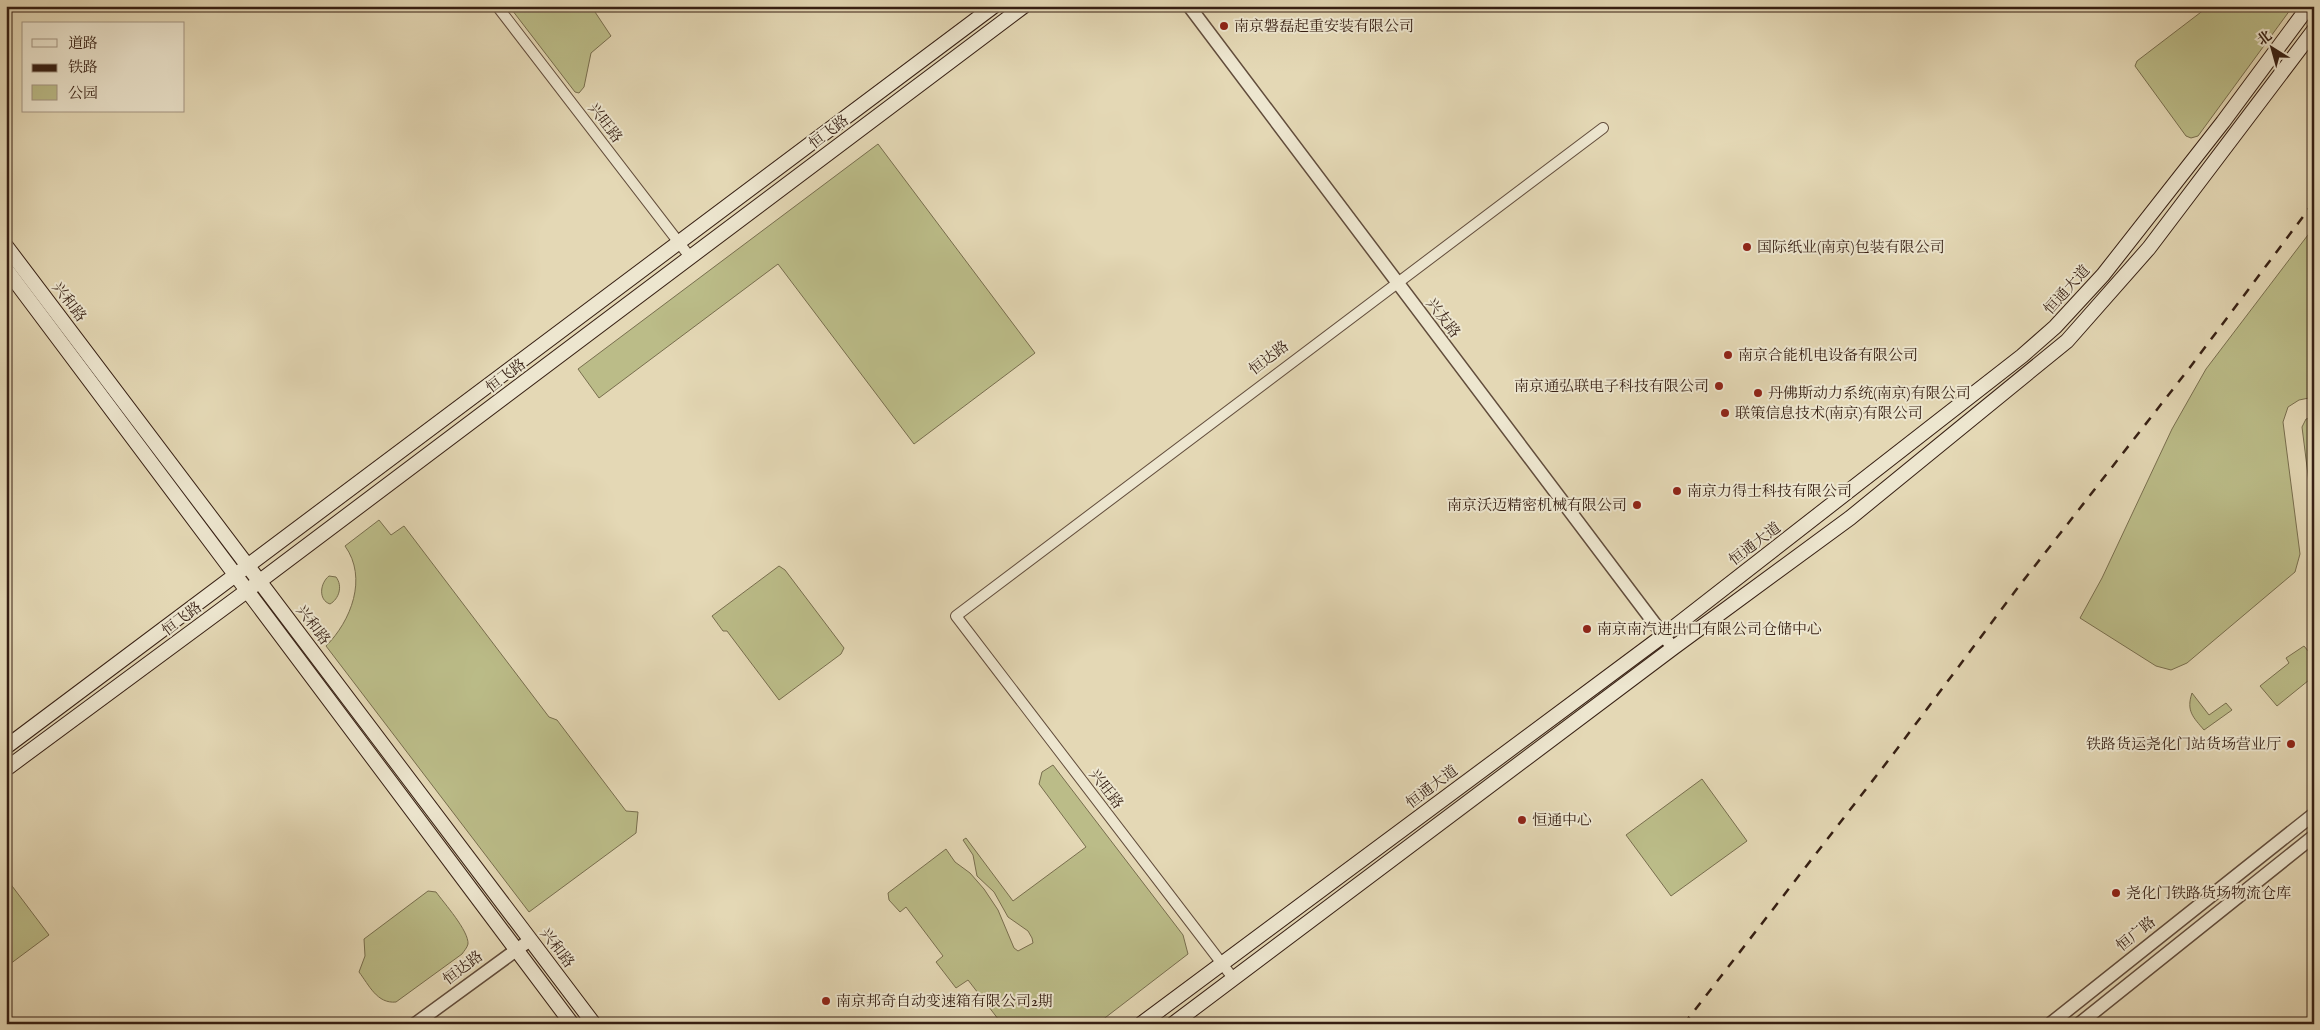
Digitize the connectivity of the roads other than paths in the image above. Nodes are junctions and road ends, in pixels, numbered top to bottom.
1 (497, 6) edge
2 (994, 6) edge
3 (1024, 6) edge
4 (1189, 6) edge
5 (2309, 6) edge
6 (2314, 30) edge
7 (1603, 128) dead end
8 (678, 242) junction
9 (6, 246) edge
10 (690, 257) junction
11 (6, 269) edge
12 (1396, 283) junction
13 (247, 565) junction
14 (235, 574) junction
15 (259, 582) junction
16 (248, 590) junction
17 (956, 616) joint
18 (1664, 635) junction
19 (1674, 648) junction
20 (6, 747) edge
21 (6, 769) edge
22 (2314, 814) edge
23 (2314, 836) edge
24 (530, 940) junction
25 (516, 949) junction
26 (1222, 965) junction
27 (1233, 978) junction
28 (415, 1024) edge
29 (572, 1024) edge
30 (594, 1024) edge
31 (1141, 1024) edge
32 (1173, 1024) edge
33 (2050, 1024) edge
34 (2079, 1024) edge

1 - 8 street, 兴旺路
2 - 8 main road, 恒飞路
3 - 10 main road, 恒飞路
4 - 12 street, 兴友路
5 - 18 main road, 恒通大道
6 - 19 main road
7 - 12 street, 恒达路
8 - 10 street, 兴旺路
8 - 13 main road, 恒飞路
9 - 13 main road, 兴和路
10 - 15 main road, 恒飞路
11 - 14 main road, 兴和路
12 - 17 street, 恒达路
12 - 18 street, 兴友路
13 - 14 main road, 恒飞路
13 - 15 main road, 兴和路
14 - 16 main road, 兴和路
14 - 20 main road, 恒飞路
15 - 16 main road, 恒飞路
15 - 24 main road, 兴和路
16 - 21 main road, 恒飞路
16 - 25 main road, 兴和路
17 - 26 street, 兴旺路
18 - 19 street, 兴友路
18 - 26 main road, 恒通大道
19 - 27 main road
22 - 33 street, 恒广路
23 - 34 street
24 - 25 street, 恒达路
24 - 30 main road, 兴和路
25 - 28 street, 恒达路
25 - 29 main road, 兴和路
26 - 27 street, 兴旺路
26 - 31 main road, 恒通大道
27 - 32 main road

